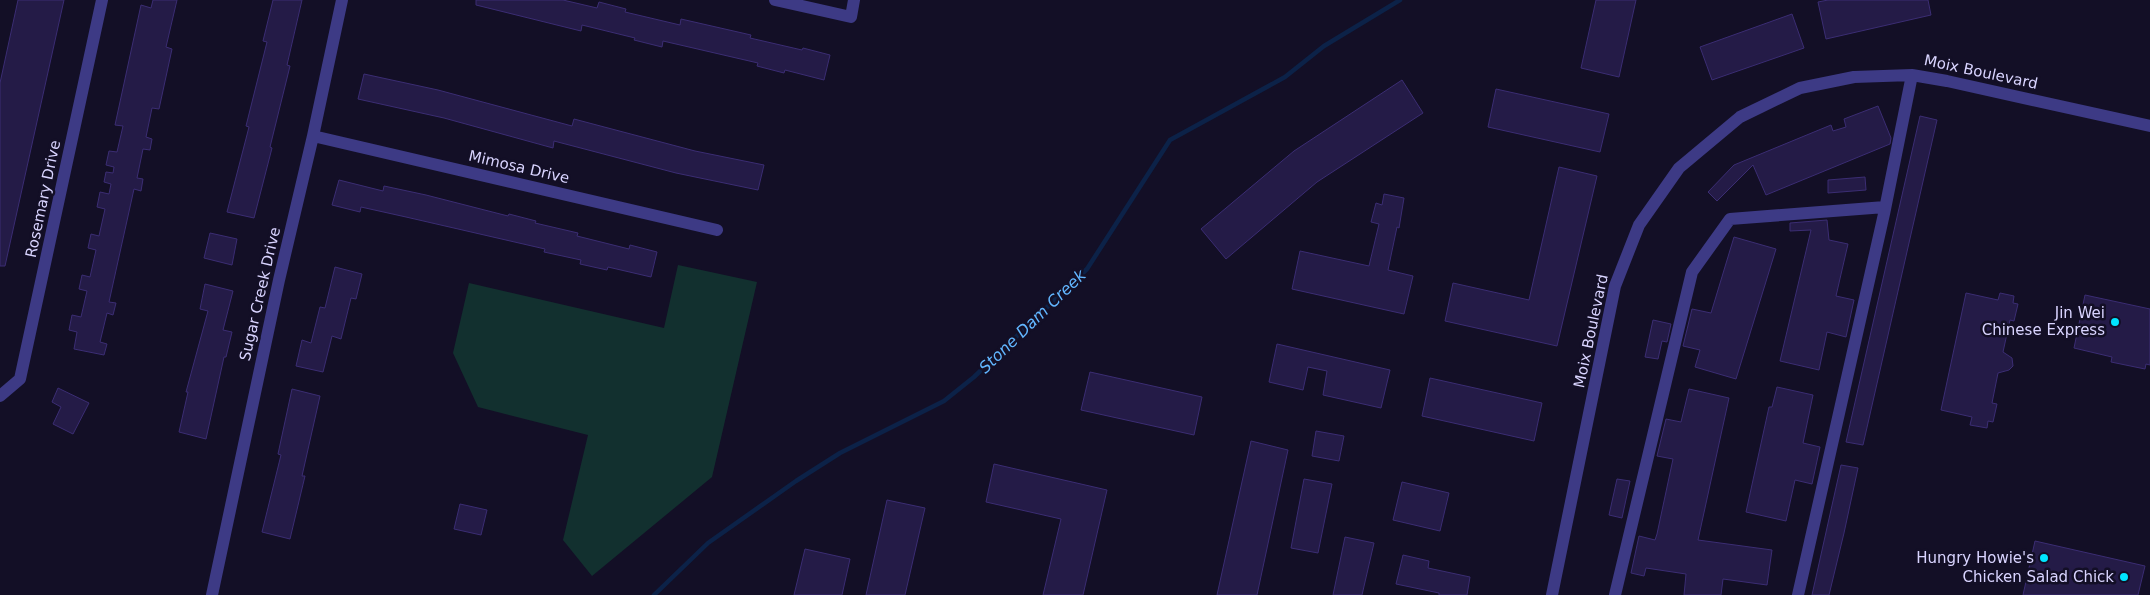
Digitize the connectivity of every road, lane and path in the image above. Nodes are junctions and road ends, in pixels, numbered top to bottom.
1 (102, 0) edge
2 (342, 0) edge
3 (775, 0) edge
4 (854, 0) edge
5 (1912, 75) junction
6 (2150, 126) edge
7 (313, 136) junction
8 (1885, 207) junction
9 (717, 230) dead end
10 (0, 396) edge
11 (212, 595) edge
12 (1552, 595) edge
13 (1615, 595) edge
14 (1798, 595) edge

1 - 10 street, Rosemary Drive
2 - 7 street, Sugar Creek Drive
3 - 4 street
5 - 6 street, Moix Boulevard
5 - 8 street
5 - 12 street, Moix Boulevard
7 - 9 street, Mimosa Drive
7 - 11 street, Sugar Creek Drive
8 - 13 street
8 - 14 street

